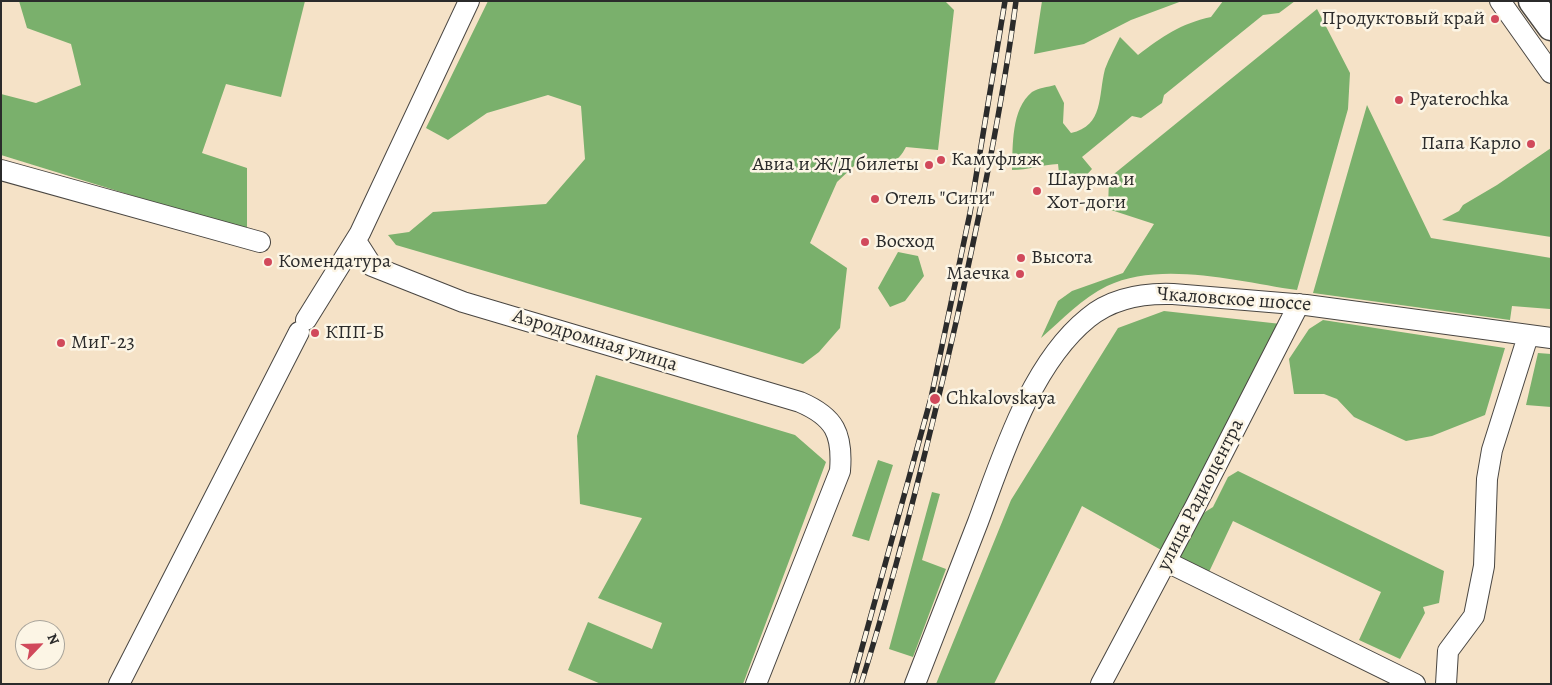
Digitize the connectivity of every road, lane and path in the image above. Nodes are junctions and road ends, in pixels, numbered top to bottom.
1 (469, 1) edge
2 (1500, 1) edge
3 (1532, 1) edge
4 (1551, 27) edge
5 (1551, 72) edge
6 (1, 170) edge
7 (356, 241) junction
8 (260, 242) dead end
9 (1299, 304) junction
10 (1551, 334) edge
11 (1528, 336) junction
12 (1551, 338) edge
13 (1167, 562) junction
14 (118, 684) edge
15 (756, 684) edge
16 (914, 684) edge
17 (1100, 684) edge
18 (1415, 684) edge
19 (1446, 684) edge

1 - 7 street
2 - 5 street
3 - 4 main road
6 - 8 street
7 - 14 street
7 - 15 street, Аэродромная улица
9 - 11 street, Чкаловское шоссе
9 - 13 street, улица Радиоцентра
9 - 16 street, Чкаловское шоссе
10 - 11 street
11 - 12 street, Чкаловское шоссе
11 - 19 street
13 - 17 street, улица Радиоцентра
13 - 18 street

